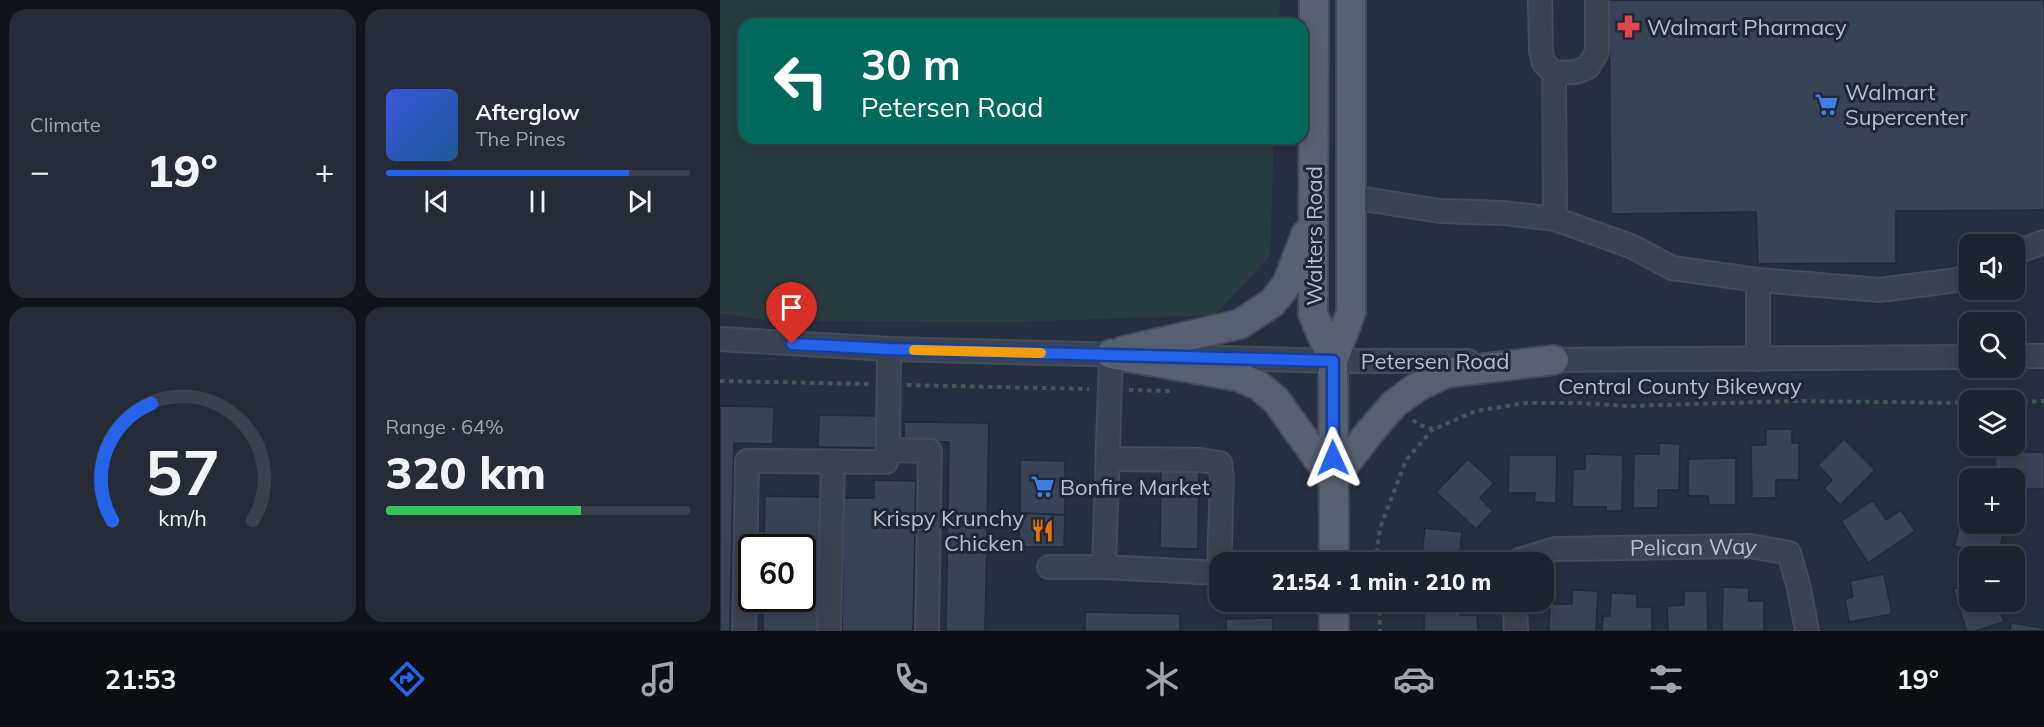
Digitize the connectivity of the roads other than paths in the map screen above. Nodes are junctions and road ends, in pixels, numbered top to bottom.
1 (1314, 0) edge
2 (1351, 0) edge
3 (1540, 0) edge
4 (1597, 0) edge
5 (1554, 74) junction
6 (1351, 197) junction
7 (1313, 216) junction
8 (1555, 219) junction
9 (2044, 242) edge
10 (2025, 250) edge
11 (1959, 279) edge
12 (1758, 280) junction
13 (720, 339) edge
14 (889, 349) junction
15 (1111, 354) junction
16 (2025, 356) edge
17 (2044, 356) edge
18 (1959, 357) edge
19 (1758, 358) junction
20 (1554, 360) junction
21 (1333, 361) junction
22 (888, 450) junction
23 (1108, 459) junction
24 (833, 462) junction
25 (1333, 480) junction
26 (1220, 552) edge
27 (1334, 552) edge
28 (1546, 552) edge
29 (1049, 567) dead end
30 (1104, 567) junction
31 (1209, 572) edge
32 (1334, 612) edge
33 (1515, 612) edge
34 (744, 631) edge
35 (829, 631) edge
36 (927, 631) edge
37 (1334, 631) edge
38 (1516, 631) edge
39 (1807, 631) edge

1 - 7 main road, Walters Road
2 - 6 main road, Walters Road
3 - 5 street
4 - 5 street
5 - 8 street
6 - 8 street
6 - 21 main road, Walters Road
7 - 15 main road
7 - 21 main road, Walters Road
8 - 12 street
9 - 10 street
11 - 12 street
12 - 19 street
13 - 14 street, Petersen Road
14 - 15 street, Petersen Road
14 - 22 street
15 - 21 street, Petersen Road
15 - 23 street
15 - 25 main road
16 - 17 street
18 - 19 street, Petersen Road
19 - 20 street, Petersen Road
20 - 21 street, Petersen Road
20 - 25 main road
21 - 25 main road, Walters Road
22 - 24 street
22 - 36 street
23 - 26 street
23 - 30 street
24 - 34 street
24 - 35 street
25 - 27 main road, Walters Road
28 - 39 street, Pelican Way
29 - 30 street
30 - 31 street
32 - 37 main road
33 - 38 street

